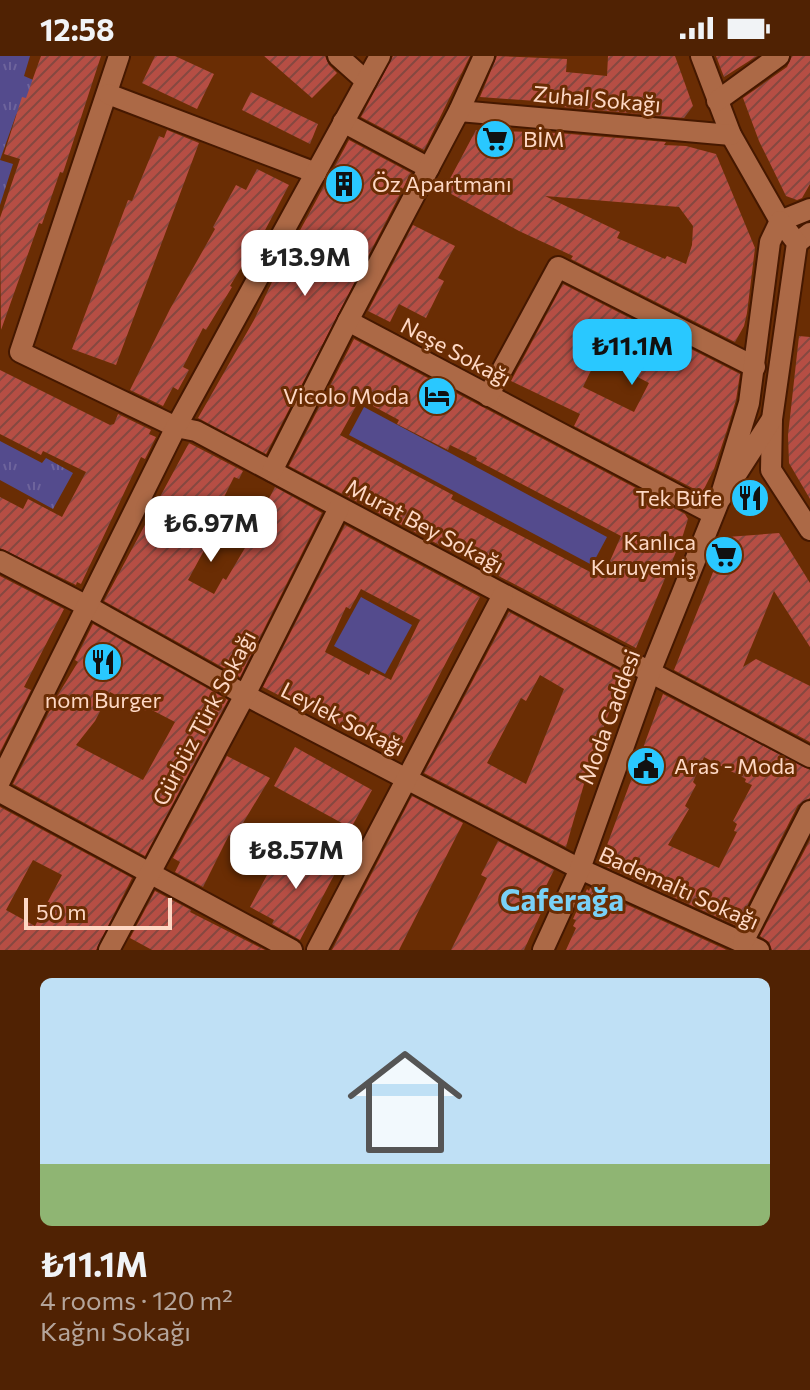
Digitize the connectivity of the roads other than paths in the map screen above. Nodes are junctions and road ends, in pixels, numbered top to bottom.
1 (119, 56) edge
2 (338, 56) edge
3 (380, 56) edge
4 (484, 56) edge
5 (701, 56) edge
6 (779, 56) edge
7 (366, 81) junction
8 (108, 94) junction
9 (717, 101) junction
10 (459, 111) junction
11 (343, 122) junction
12 (731, 135) junction
13 (429, 168) junction
14 (316, 173) junction
15 (810, 209) edge
16 (780, 221) junction
17 (803, 238) edge
18 (348, 321) junction
19 (755, 367) junction
20 (488, 396) junction
21 (772, 419) junction
22 (176, 427) junction
23 (272, 471) junction
24 (339, 508) junction
25 (716, 508) junction
26 (810, 530) edge
27 (0, 561) edge
28 (503, 595) junction
29 (87, 606) junction
30 (651, 670) junction
31 (245, 695) junction
32 (810, 757) edge
33 (405, 778) junction
34 (0, 781) edge
35 (0, 792) edge
36 (810, 811) edge
37 (580, 869) junction
38 (148, 874) junction
39 (751, 946) edge
40 (109, 950) edge
41 (292, 950) edge
42 (317, 950) edge
43 (543, 950) edge

1 - 8 street
2 - 7 street
3 - 7 street
4 - 10 street
5 - 9 street, Moda Caddesi
6 - 9 street
7 - 11 street
8 - 14 street
8 - 22 street, Murat Bey Sokağı
9 - 12 street, Moda Caddesi
10 - 12 street, Zuhal Sokağı
10 - 13 street
11 - 13 street
11 - 14 street
12 - 16 street, Moda Caddesi
13 - 18 street
14 - 22 street
15 - 16 street
16 - 17 street, Moda Caddesi
16 - 19 street, Moda Caddesi
17 - 21 street, Moda Caddesi
18 - 20 street, Neşe Sokağı
18 - 23 street
19 - 20 street
19 - 25 street, Moda Caddesi
20 - 25 street, Neşe Sokağı
21 - 25 street, Moda Caddesi
21 - 26 street
22 - 23 street, Murat Bey Sokağı
22 - 29 street
23 - 24 street, Murat Bey Sokağı
24 - 28 street, Murat Bey Sokağı
24 - 31 street, Gürbüz Türk Sokağı
25 - 30 street, Moda Caddesi
27 - 29 street, Leylek Sokağı
28 - 30 street, Murat Bey Sokağı
28 - 33 street
29 - 31 street, Leylek Sokağı
29 - 34 street
30 - 32 street, Murat Bey Sokağı
30 - 37 street, Moda Caddesi
31 - 33 street, Leylek Sokağı
31 - 38 street, Gürbüz Türk Sokağı
33 - 37 street, Leylek Sokağı
33 - 42 street
35 - 38 street
36 - 39 street
37 - 39 street, Bademaltı Sokağı
37 - 43 street, Moda Caddesi
38 - 40 street, Gürbüz Türk Sokağı
38 - 41 street

